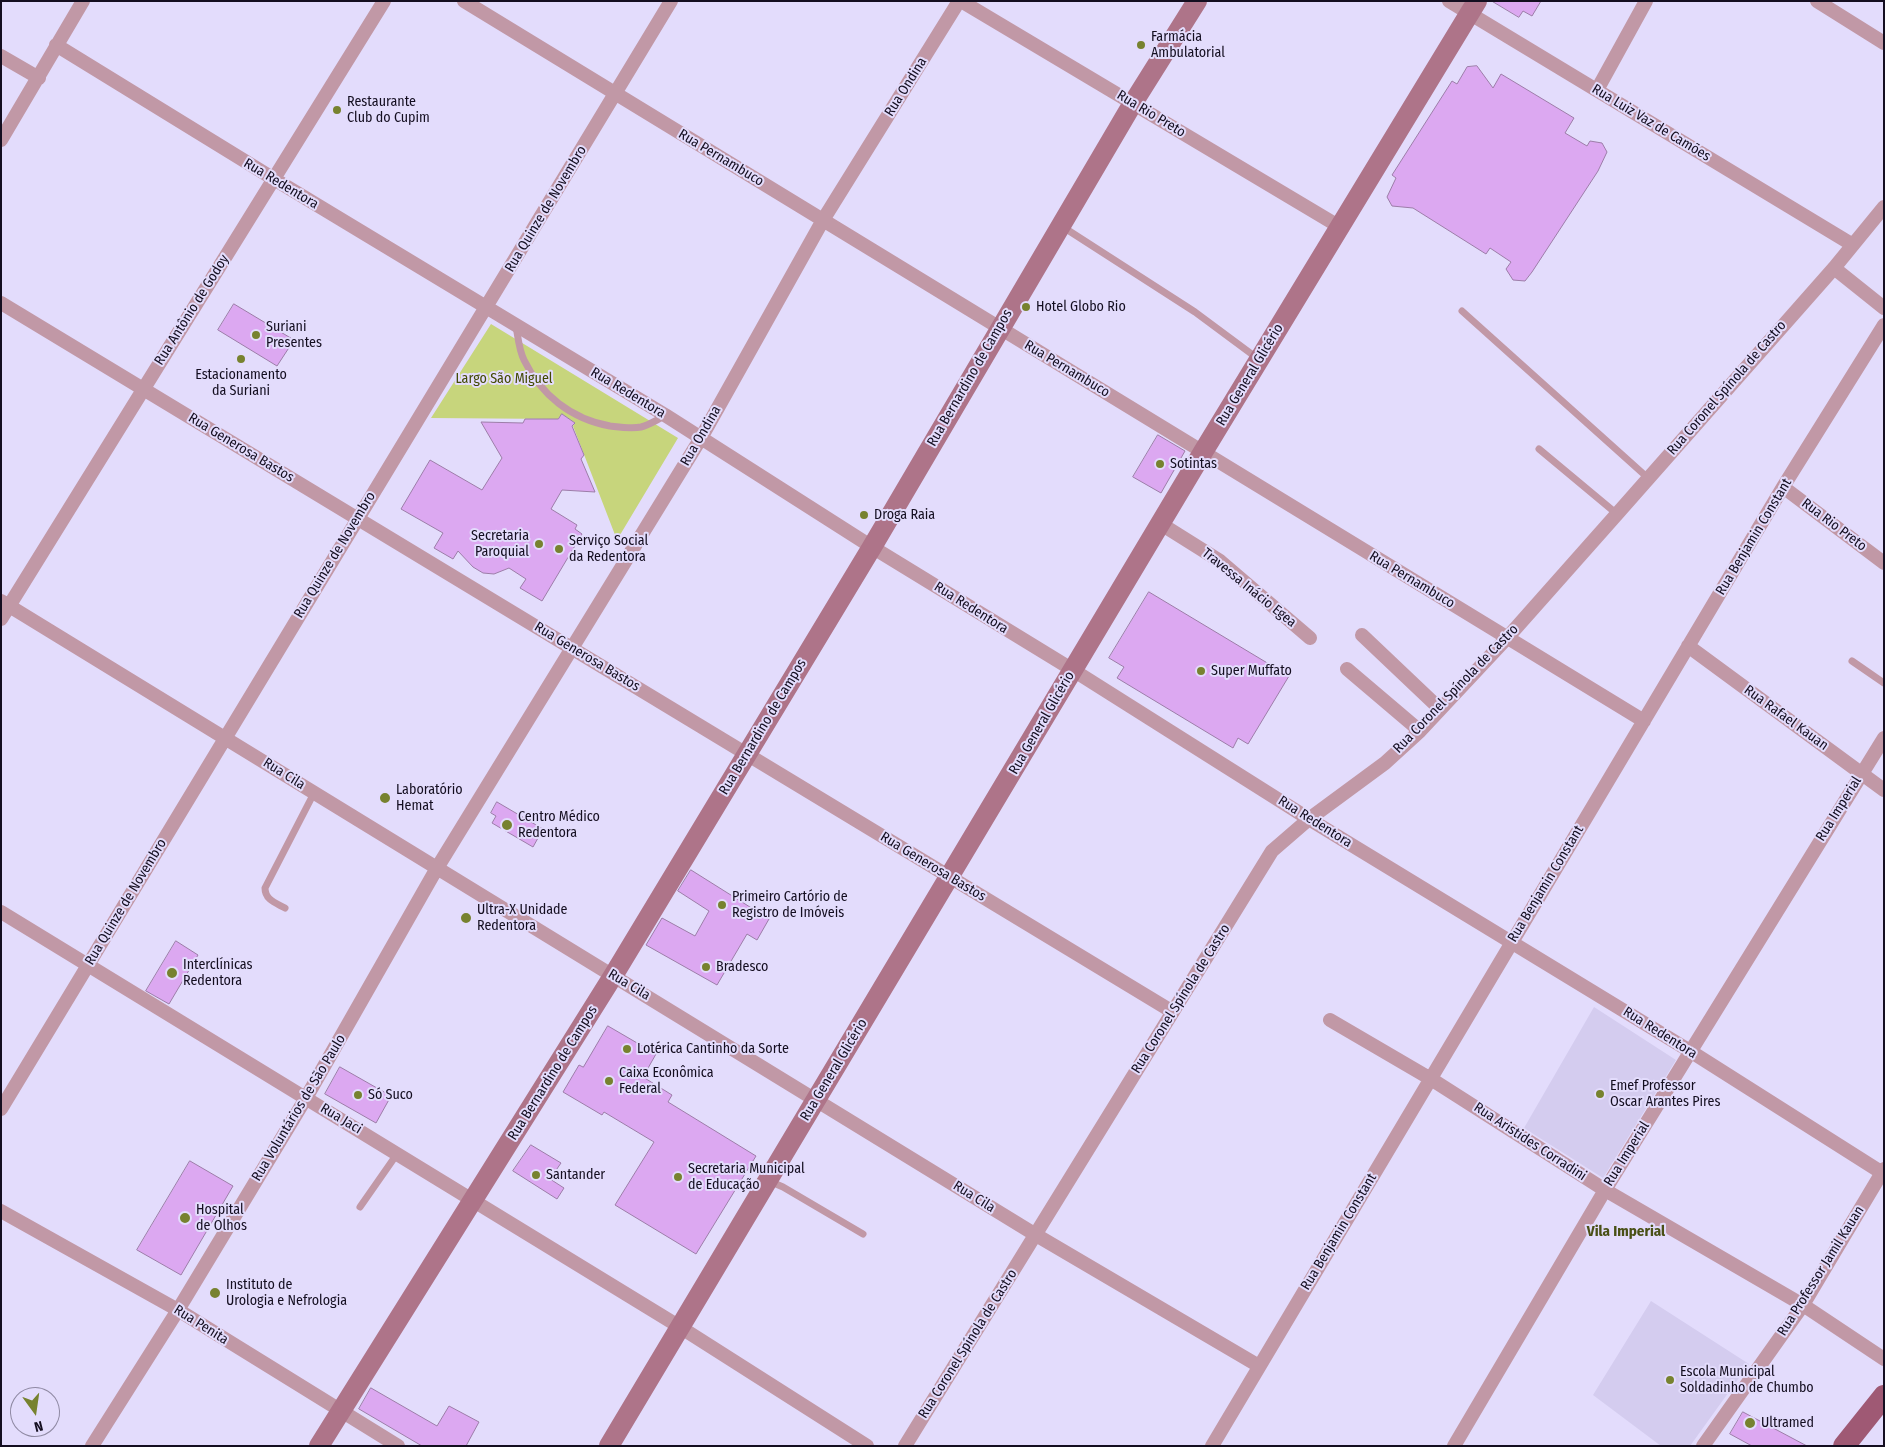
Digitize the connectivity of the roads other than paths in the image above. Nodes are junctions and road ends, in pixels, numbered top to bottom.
1 (83, 1) edge
2 (384, 1) edge
3 (464, 1) edge
4 (671, 1) edge
5 (960, 1) edge
6 (1197, 1) edge
7 (1450, 1) edge
8 (1646, 1) edge
9 (1817, 1) edge
10 (1473, 7) edge
11 (1884, 43) edge
12 (56, 45) junction
13 (1, 56) edge
14 (39, 78) junction
15 (1597, 90) junction
16 (616, 94) junction
17 (1133, 103) junction
18 (1, 140) edge
19 (274, 179) junction
20 (1884, 207) edge
21 (823, 220) junction
22 (1061, 225) junction
23 (1340, 227) junction
24 (1853, 245) junction
25 (1834, 268) junction
26 (1, 302) edge
27 (486, 308) junction
28 (1884, 308) edge
29 (1462, 311) dead end
30 (1884, 324) edge
31 (516, 326) junction
32 (1000, 328) junction
33 (1259, 360) junction
34 (143, 389) junction
35 (665, 415) junction
36 (701, 438) junction
37 (1539, 449) dead end
38 (1203, 452) junction
39 (1648, 478) junction
40 (1783, 487) junction
41 (1617, 514) junction
42 (357, 518) junction
43 (1161, 524) junction
44 (872, 547) junction
45 (1884, 563) edge
46 (5, 603) edge
47 (1, 619) edge
48 (1362, 635) dead end
49 (1310, 638) dead end
50 (1507, 638) junction
51 (1688, 646) junction
52 (572, 648) junction
53 (1852, 661) dead end
54 (1347, 669) dead end
55 (1073, 670) junction
56 (1884, 683) edge
57 (1440, 709) junction
58 (1644, 721) junction
59 (1420, 731) junction
60 (227, 738) junction
61 (1884, 738) edge
62 (747, 754) junction
63 (1862, 773) junction
64 (1884, 790) edge
65 (314, 793) junction
66 (1309, 819) junction
67 (436, 868) junction
68 (950, 877) junction
69 (285, 908) dead end
70 (1, 912) edge
71 (1512, 942) junction
72 (88, 964) junction
73 (613, 976) junction
74 (1173, 1012) junction
75 (1330, 1020) dead end
76 (1690, 1052) junction
77 (1430, 1078) junction
78 (306, 1098) junction
79 (816, 1100) junction
80 (1, 1109) edge
81 (397, 1154) junction
82 (1883, 1172) edge
83 (768, 1181) junction
84 (1605, 1190) junction
85 (474, 1201) junction
86 (360, 1207) dead end
87 (1, 1211) edge
88 (863, 1234) dead end
89 (1036, 1235) junction
90 (1803, 1306) junction
91 (178, 1310) junction
92 (680, 1327) junction
93 (1884, 1359) edge
94 (1259, 1366) junction
95 (1884, 1396) edge
96 (340, 1411) junction
97 (92, 1446) edge
98 (319, 1446) edge
99 (398, 1446) edge
100 (609, 1446) edge
101 (867, 1446) edge
102 (905, 1446) edge
103 (1212, 1446) edge
104 (1454, 1446) edge
105 (1703, 1446) edge
106 (1844, 1446) edge

1 - 12 street
2 - 19 street, Rua Antônio de Godoy
3 - 16 street, Rua Pernambuco
4 - 16 street, Rua Quinze de Novembro
5 - 17 street, Rua Rio Preto
5 - 21 street, Rua Ondina
6 - 17 street, Rua Bernardino de Campos
7 - 10 street, Rua Luiz Vaz de Camões
8 - 15 street
9 - 11 street
10 - 15 street, Rua Luiz Vaz de Camões
10 - 23 street, Rua General Glicério
12 - 14 street
12 - 19 street, Rua Redentora
13 - 14 street
14 - 18 street
15 - 24 street, Rua Luiz Vaz de Camões
16 - 21 street, Rua Pernambuco
16 - 27 street, Rua Quinze de Novembro
17 - 22 street, Rua Bernardino de Campos
17 - 23 street, Rua Rio Preto
19 - 27 street, Rua Redentora
19 - 34 street, Rua Antônio de Godoy
20 - 24 street, Rua Coronel Spínola de Castro
21 - 32 street, Rua Pernambuco
21 - 36 street, Rua Ondina
22 - 32 street, Rua Bernardino de Campos
22 - 33 lane
23 - 33 street, Rua General Glicério
24 - 25 street, Rua Coronel Spínola de Castro
25 - 28 street
25 - 39 street, Rua Coronel Spínola de Castro
26 - 34 street, Rua Generosa Bastos
27 - 31 street, Rua Redentora
27 - 42 street, Rua Quinze de Novembro
29 - 39 lane
30 - 40 street, Rua Benjamin Constant
31 - 35 street, Rua Redentora
31 - 35 lane
32 - 38 street, Rua Pernambuco
32 - 44 street, Rua Bernardino de Campos
33 - 38 street, Rua General Glicério
34 - 42 street, Rua Generosa Bastos
34 - 46 street, Rua Antônio de Godoy
35 - 36 street, Rua Redentora
36 - 44 street, Rua Redentora
36 - 52 street, Rua Ondina
37 - 41 lane
38 - 43 street, Rua General Glicério
38 - 50 street, Rua Pernambuco
39 - 41 street, Rua Coronel Spínola de Castro
40 - 45 street, Rua Rio Preto
40 - 51 street, Rua Benjamin Constant
41 - 50 street, Rua Coronel Spínola de Castro
42 - 52 street, Rua Generosa Bastos
42 - 60 street, Rua Quinze de Novembro
43 - 49 street, Travessa Inácio Egea
43 - 55 street, Rua General Glicério
44 - 55 street, Rua Redentora
44 - 62 street, Rua Bernardino de Campos
46 - 47 street, Rua Antônio de Godoy
46 - 60 street, Rua Cila
48 - 57 street
50 - 57 street, Rua Coronel Spínola de Castro
50 - 58 street, Rua Pernambuco
51 - 58 street, Rua Benjamin Constant
51 - 63 street, Rua Rafael Kauan
52 - 62 street, Rua Generosa Bastos
52 - 67 street, Rua Ondina
53 - 56 lane
54 - 59 street
55 - 66 street, Rua Redentora
55 - 68 street, Rua General Glicério
57 - 59 street, Rua Coronel Spínola de Castro
58 - 71 street, Rua Benjamin Constant
59 - 66 street, Rua Coronel Spínola de Castro
60 - 65 street, Rua Cila
60 - 72 street, Rua Quinze de Novembro
61 - 63 street, Rua Imperial
62 - 68 street, Rua Generosa Bastos
62 - 73 street, Rua Bernardino de Campos
63 - 64 street, Rua Rafael Kauan
63 - 76 street, Rua Imperial
65 - 67 street, Rua Cila
65 - 69 lane
66 - 71 street, Rua Redentora
66 - 74 street, Rua Coronel Spínola de Castro
67 - 73 street, Rua Cila
67 - 78 street, Rua Voluntários de São Paulo
68 - 74 street, Rua Generosa Bastos
68 - 79 street, Rua General Glicério
70 - 72 street, Rua Jaci
71 - 76 street, Rua Redentora
71 - 77 street, Rua Benjamin Constant
72 - 78 street, Rua Jaci
72 - 80 street, Rua Quinze de Novembro
73 - 79 street, Rua Cila
73 - 85 street, Rua Bernardino de Campos
74 - 89 street, Rua Coronel Spínola de Castro
75 - 77 street, Rua Aristides Corradini
76 - 82 street, Rua Redentora
76 - 84 street, Rua Imperial
77 - 84 street, Rua Aristides Corradini
77 - 94 street, Rua Benjamin Constant
78 - 81 street, Rua Jaci
78 - 91 street, Rua Voluntários de São Paulo
79 - 83 street, Rua General Glicério
79 - 89 street, Rua Cila
81 - 85 street, Rua Jaci
81 - 86 lane
82 - 90 street, Rua Professor Jamil Kauan
83 - 88 lane
83 - 92 street, Rua General Glicério
84 - 90 street, Rua Aristides Corradini
84 - 104 street, Rua Imperial
85 - 92 street, Rua Jaci
85 - 96 street, Rua Bernardino de Campos
87 - 91 street, Rua Penita
89 - 94 street, Rua Cila
89 - 102 street, Rua Coronel Spínola de Castro
90 - 93 street, Rua Aristides Corradini
90 - 105 street, Rua Professor Jamil Kauan
91 - 96 street, Rua Penita
91 - 97 street, Rua Voluntários de São Paulo
92 - 100 street, Rua General Glicério
92 - 101 street, Rua Jaci
94 - 103 street, Rua Benjamin Constant
95 - 106 main road
96 - 98 street, Rua Bernardino de Campos
96 - 99 street, Rua Penita

